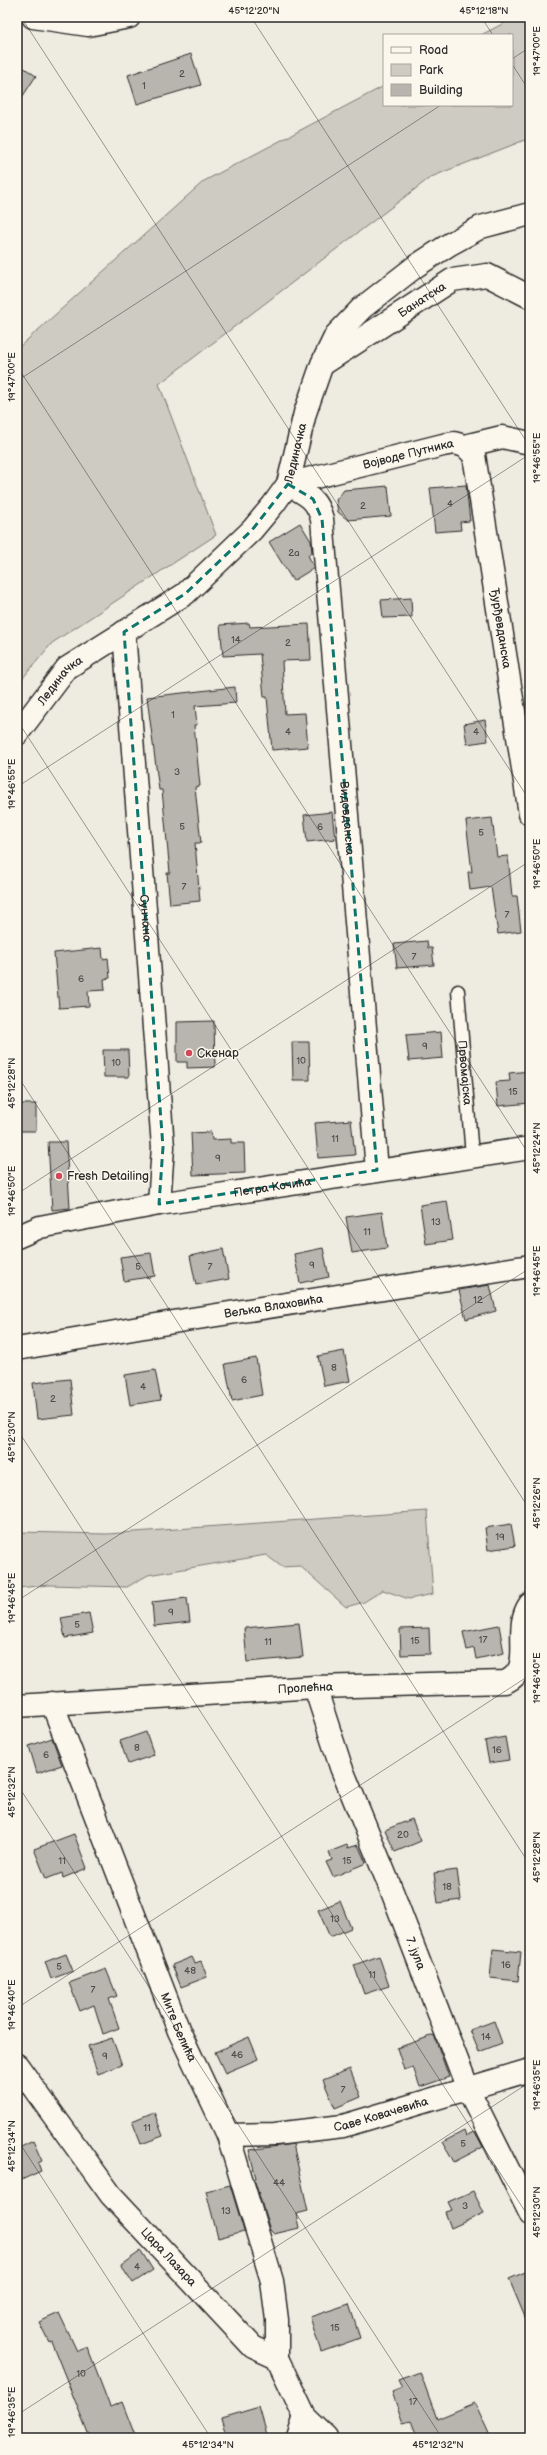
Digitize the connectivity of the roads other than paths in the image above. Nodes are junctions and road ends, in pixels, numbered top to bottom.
1 (33, 17) edge
2 (129, 17) edge
3 (530, 214) edge
4 (530, 297) edge
5 (322, 364) junction
6 (530, 443) edge
7 (465, 446) junction
8 (288, 484) junction
9 (124, 632) junction
10 (17, 734) edge
11 (530, 814) edge
12 (458, 991) dead end
13 (530, 1148) edge
14 (472, 1155) junction
15 (377, 1170) junction
16 (159, 1204) junction
17 (17, 1237) edge
18 (530, 1266) edge
19 (17, 1350) edge
20 (530, 1604) edge
21 (315, 1687) junction
22 (52, 1703) junction
23 (17, 1706) edge
24 (17, 2065) edge
25 (530, 2070) edge
26 (468, 2089) junction
27 (228, 2135) junction
28 (530, 2213) edge
29 (277, 2358) junction
30 (305, 2417) junction
31 (298, 2438) edge
32 (327, 2438) edge

1 - 2 street
3 - 5 street, Лединачка
4 - 5 street, Банатска
5 - 8 street, Лединачка
6 - 7 street, Војводе Путника
7 - 8 street, Војводе Путника
7 - 11 street, Ђурђевданска
8 - 9 street, Лединачка
8 - 15 street, Видовданска
9 - 10 street, Лединачка
9 - 16 street, Сунчана
12 - 14 lane, Првомајска
13 - 14 street, Петра Кочића
14 - 15 street, Петра Кочића
15 - 16 street, Петра Кочића
16 - 17 street, Петра Кочића
18 - 19 street, Вељка Влаховића
20 - 21 street, Пролећна
21 - 22 street, Пролећна
21 - 26 street, 7. јула
22 - 23 street, Пролећна
22 - 27 street, Мите Белића
24 - 29 street, Цара Лазара
25 - 26 street, Саве Ковачевића
26 - 27 street, Саве Ковачевића
26 - 28 street, 7. јула
27 - 29 street, Мите Белића
29 - 30 street
30 - 31 street
30 - 32 street

